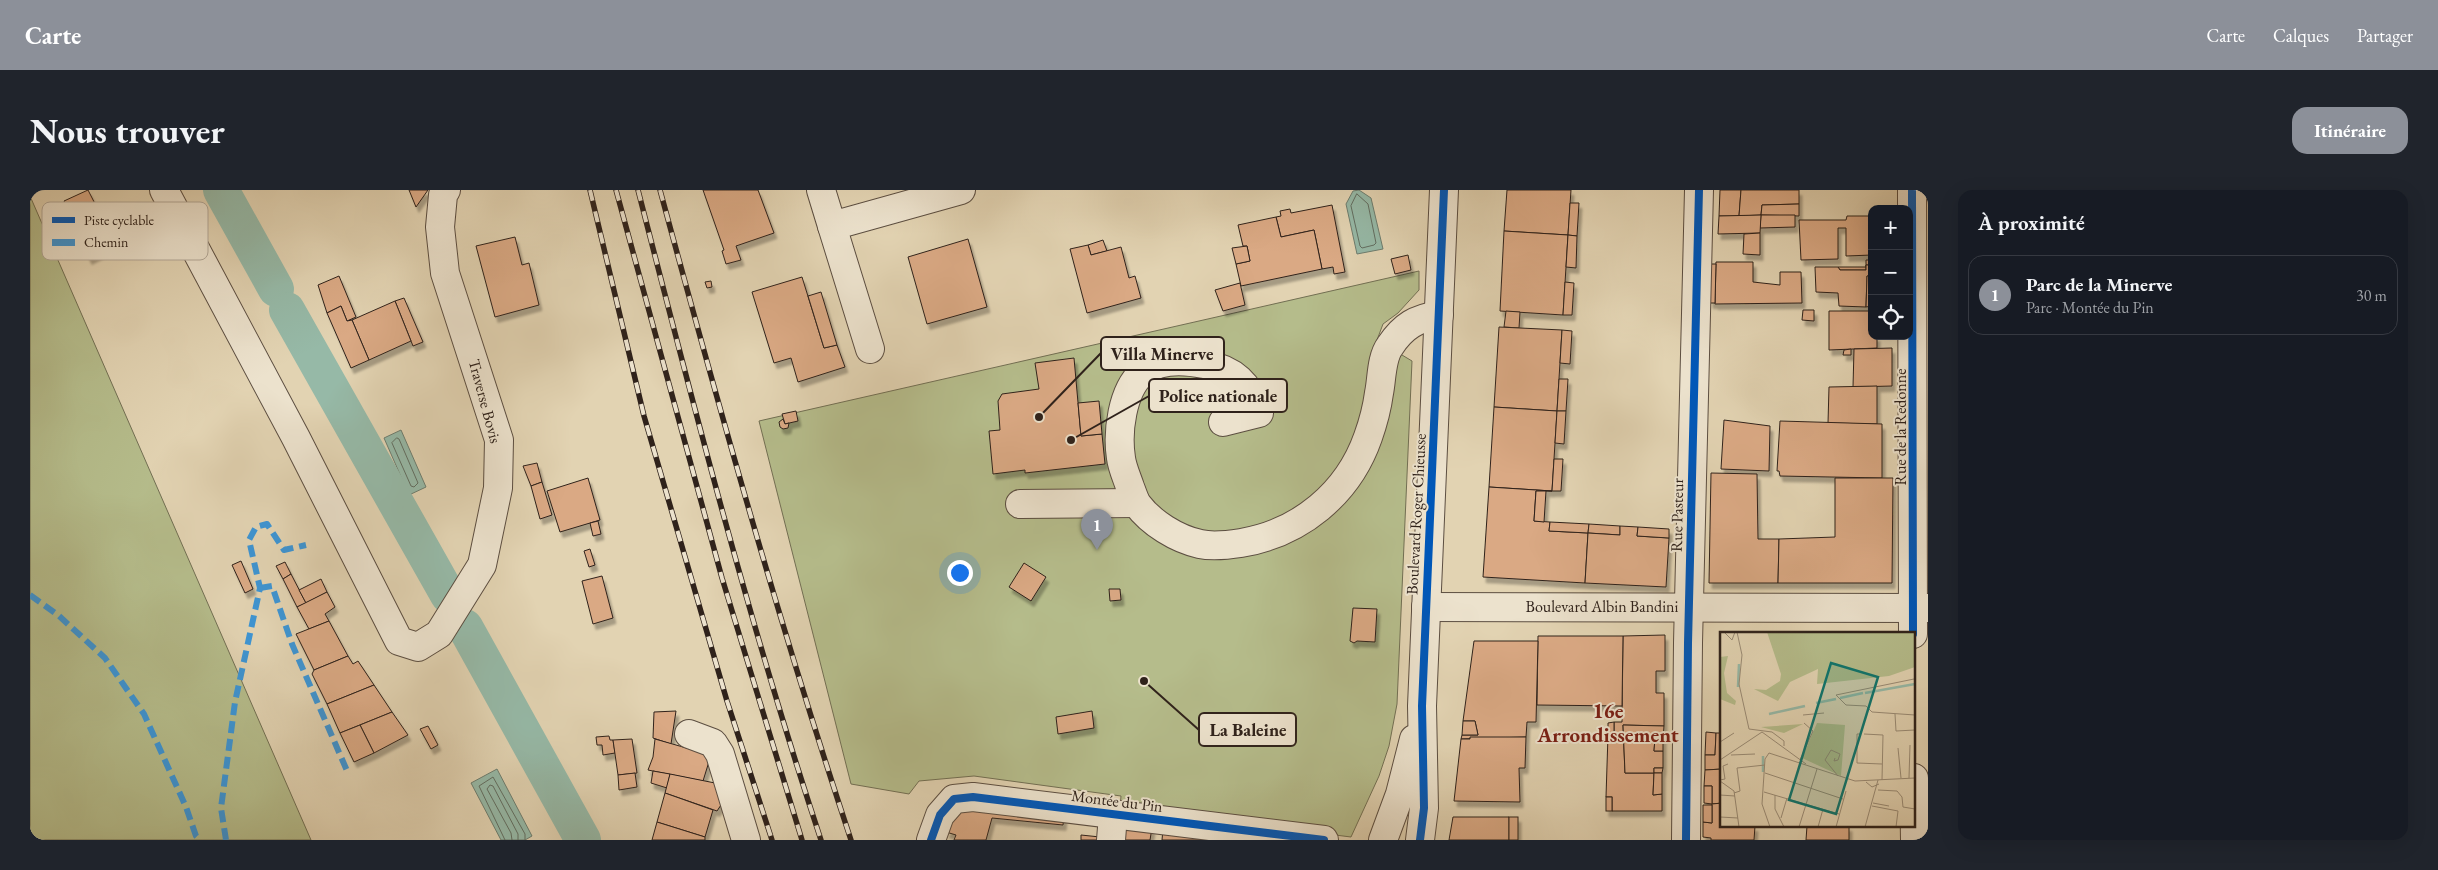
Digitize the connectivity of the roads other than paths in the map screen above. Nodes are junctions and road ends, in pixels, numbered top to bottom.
1 (164, 190) edge
2 (446, 190) edge
3 (821, 190) edge
4 (961, 190) edge
5 (1444, 190) edge
6 (1699, 190) edge
7 (1912, 190) edge
8 (170, 202) edge
9 (832, 226) junction
10 (201, 260) edge
11 (1439, 315) junction
12 (870, 349) dead end
13 (1921, 370) edge
14 (1223, 422) dead end
15 (1136, 503) junction
16 (1020, 504) dead end
17 (1689, 606) junction
18 (1426, 607) junction
19 (1918, 617) edge
20 (1422, 706) junction
21 (689, 734) dead end
22 (1112, 827) edge
23 (746, 840) edge
24 (931, 840) edge
25 (1324, 840) edge
26 (1383, 840) edge
27 (1420, 840) edge
28 (1686, 840) edge

1 - 8 street, Traverse Bovis
2 - 10 street, Traverse Bovis
3 - 9 street
4 - 9 street
5 - 11 street, Boulevard Roger Chieusse
6 - 17 street, Rue Pasteur
7 - 13 street, Rue de la Redonne
9 - 12 street
11 - 15 street
11 - 18 street, Boulevard Roger Chieusse
13 - 19 street, Rue de la Redonne
14 - 15 street
15 - 16 street
17 - 18 street, Boulevard Albin Bandini
17 - 19 street, Boulevard Albin Bandini
17 - 28 street, Rue Pasteur
18 - 20 street, Boulevard Roger Chieusse
20 - 26 street
20 - 27 street, Boulevard Roger Chieusse
21 - 23 street
22 - 24 street, Montée du Pin
22 - 25 street, Montée du Pin

